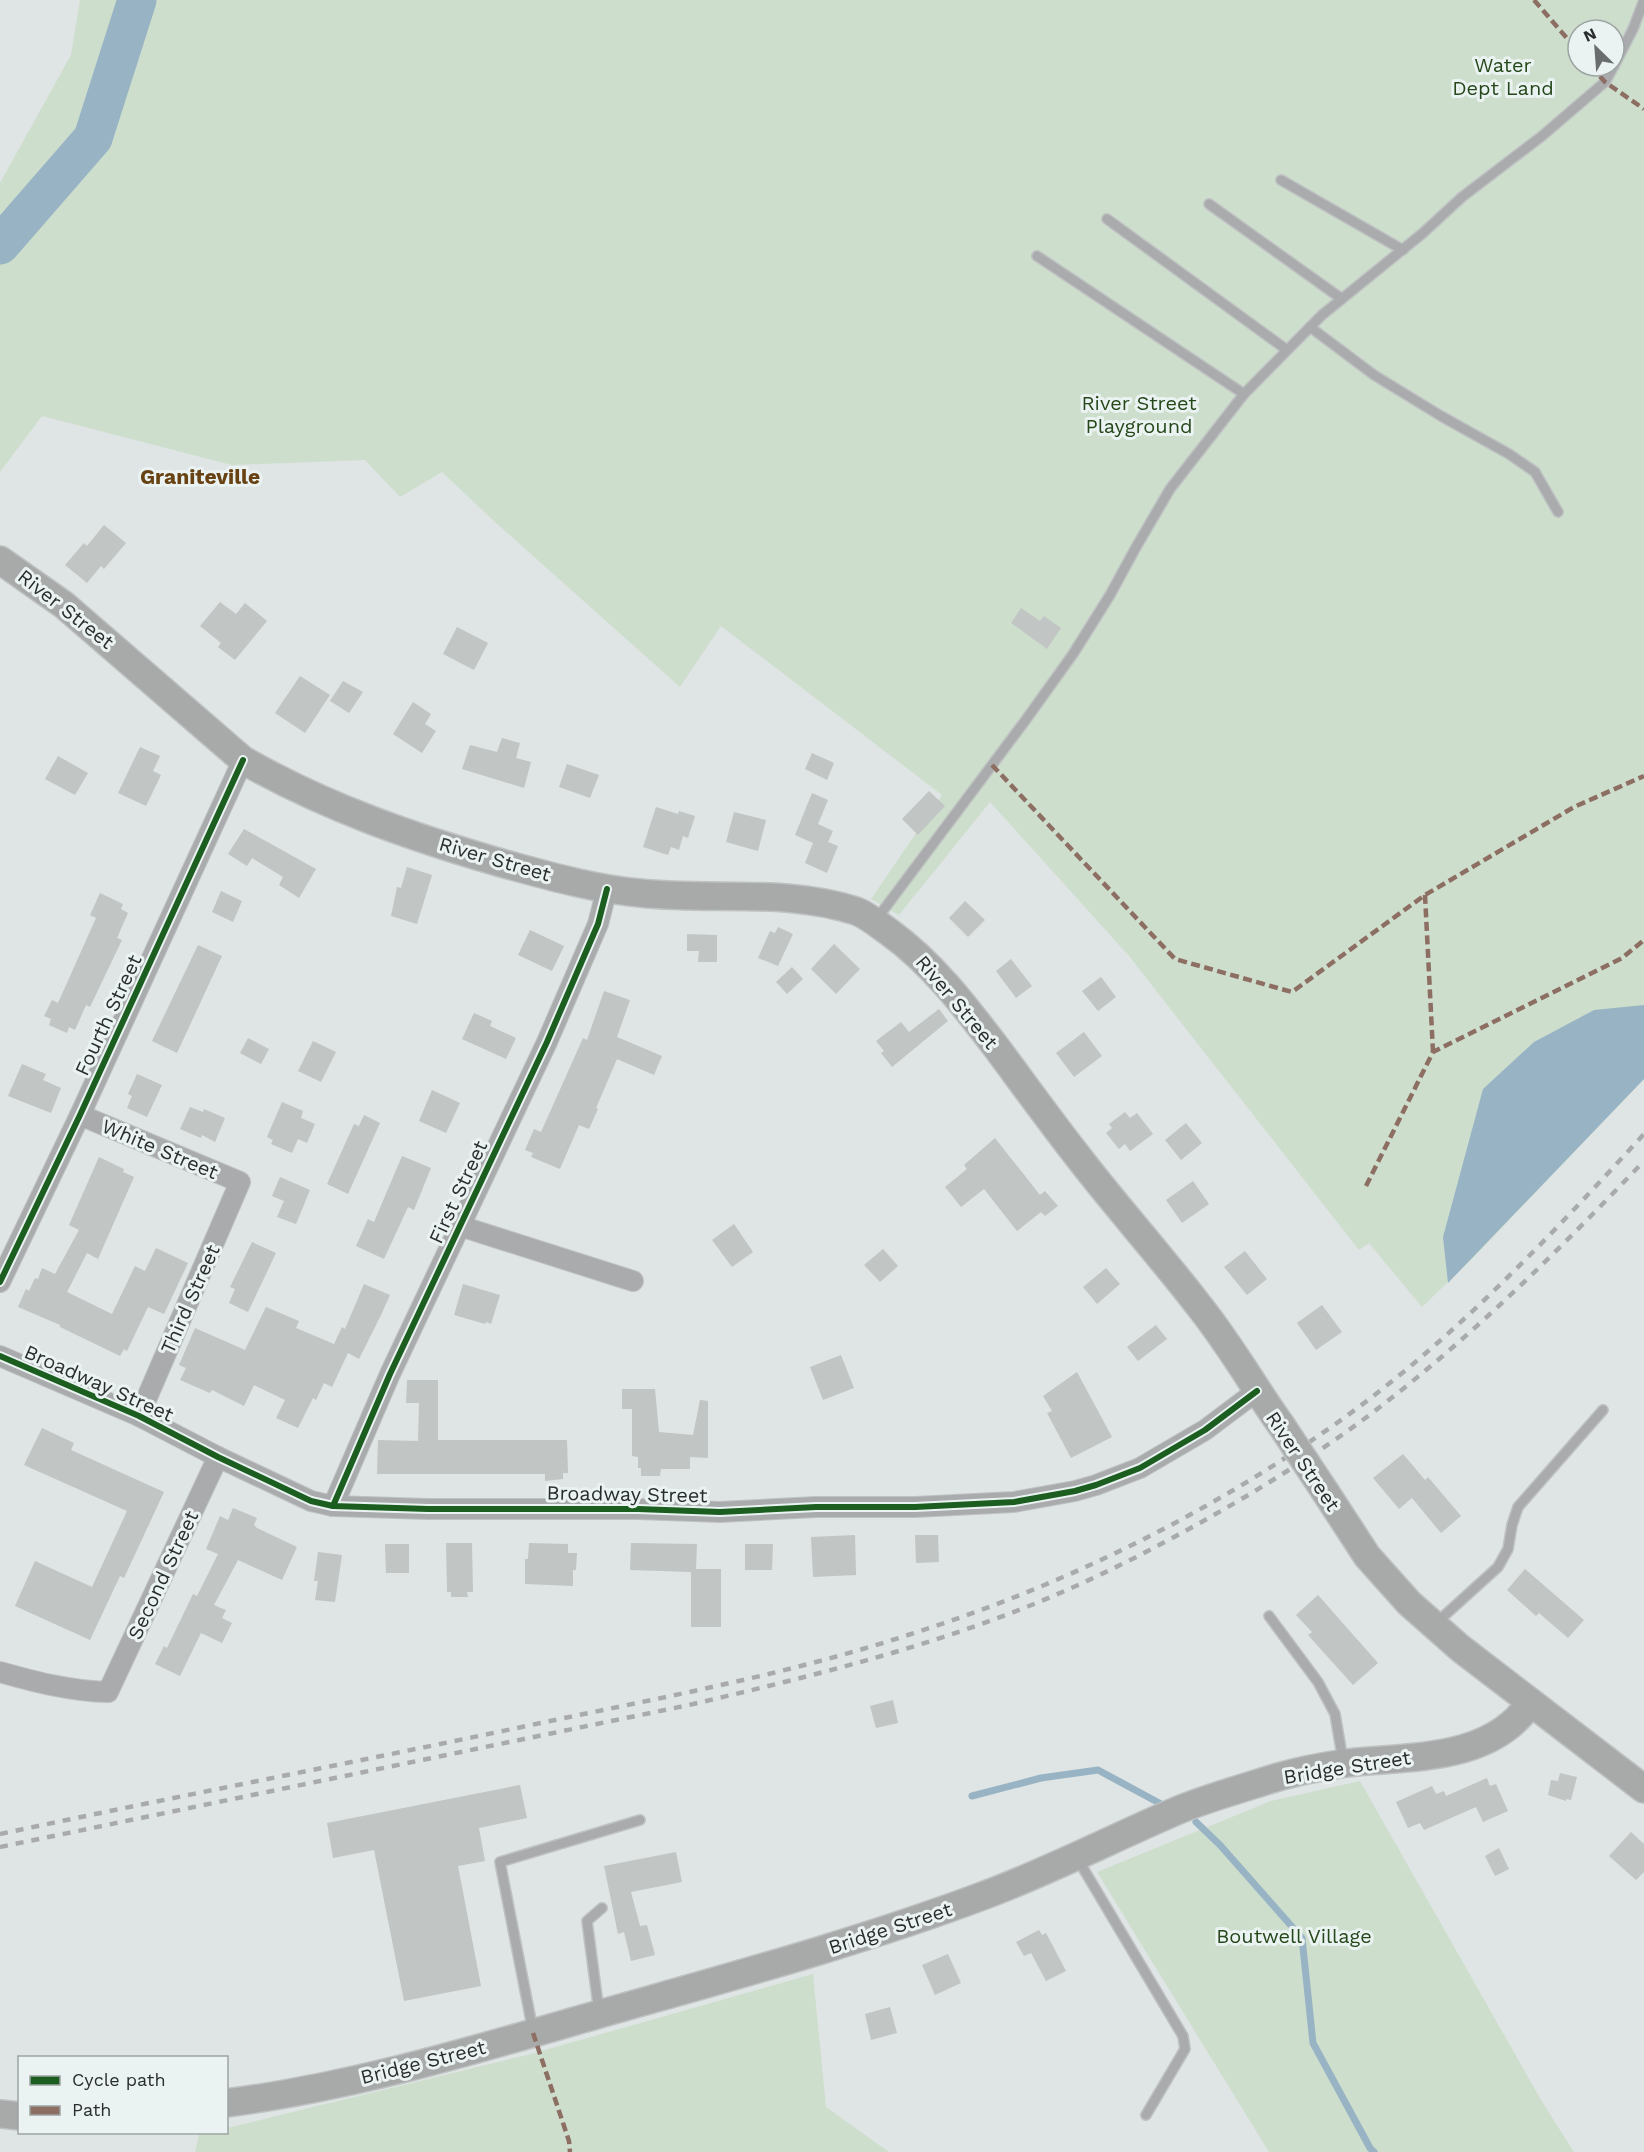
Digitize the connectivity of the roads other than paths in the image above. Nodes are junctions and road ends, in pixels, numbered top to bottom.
1 (1644, 0) edge
2 (1626, 43) edge
3 (1607, 78) edge
4 (1281, 180) dead end
5 (1209, 204) dead end
6 (1107, 219) dead end
7 (1403, 250) junction
8 (1037, 256) dead end
9 (1342, 299) junction
10 (1310, 327) junction
11 (1287, 350) junction
12 (1244, 394) junction
13 (1558, 512) dead end
14 (0, 560) edge
15 (243, 760) junction
16 (607, 889) junction
17 (875, 922) junction
18 (80, 1115) junction
19 (240, 1182) joint
20 (460, 1226) junction
21 (633, 1281) dead end
22 (0, 1282) edge
23 (0, 1356) edge
24 (1257, 1391) junction
25 (1603, 1410) dead end
26 (139, 1416) junction
27 (218, 1457) junction
28 (333, 1506) junction
29 (1269, 1616) dead end
30 (1433, 1626) junction
31 (0, 1672) edge
32 (1530, 1703) junction
33 (1344, 1764) junction
34 (1644, 1789) edge
35 (640, 1820) dead end
36 (1076, 1856) junction
37 (602, 1908) dead end
38 (600, 2014) junction
39 (533, 2033) junction
40 (228, 2103) edge
41 (0, 2114) edge
42 (1146, 2115) dead end
43 (18, 2116) edge

1 - 2 lane
3 - 7 lane
4 - 7 lane
5 - 9 lane
6 - 11 lane
7 - 9 lane
8 - 12 lane
9 - 10 lane
10 - 11 lane
10 - 13 lane
11 - 12 lane
12 - 17 lane
14 - 15 main road, River Street
15 - 16 main road, River Street
15 - 18 street, Fourth Street
16 - 17 main road, River Street
16 - 20 street, First Street
17 - 24 main road, River Street
18 - 19 street, White Street
18 - 22 street, Fourth Street
19 - 26 street, Third Street
20 - 21 street
20 - 28 street, First Street
23 - 26 street, Broadway Street
24 - 28 street, Broadway Street
24 - 30 main road, River Street, bridge
25 - 30 lane
26 - 27 street, Broadway Street
27 - 28 street, Broadway Street
27 - 31 street, Second Street
29 - 33 lane
30 - 32 main road, River Street
32 - 33 main road, Bridge Street
32 - 34 main road, River Street
33 - 36 main road, Bridge Street
35 - 39 lane
36 - 38 main road, Bridge Street
36 - 42 lane
37 - 38 lane
38 - 39 main road, Bridge Street
39 - 40 main road, Bridge Street
41 - 43 main road

